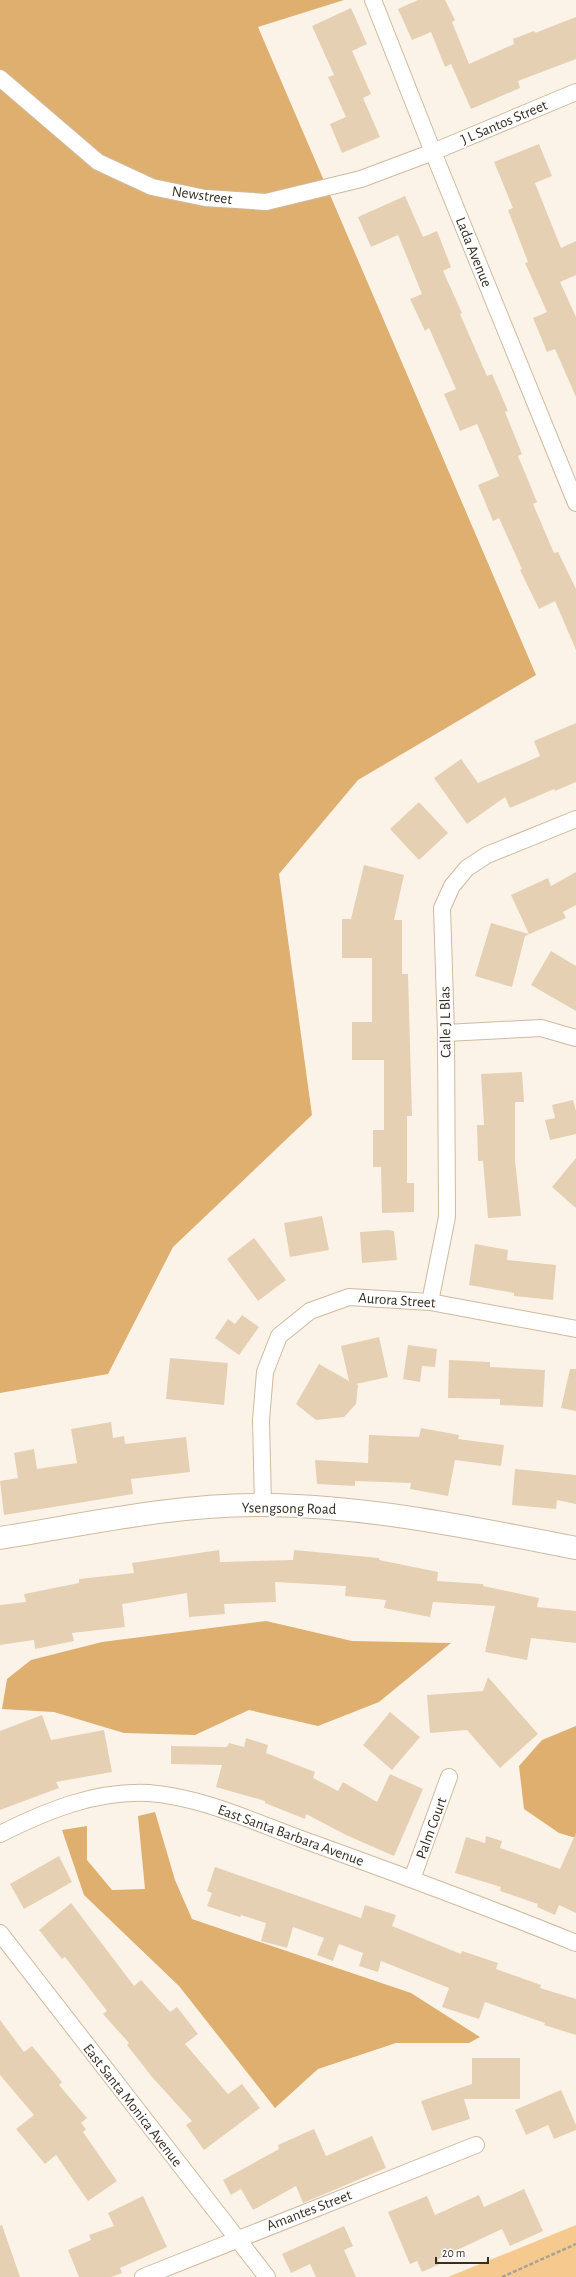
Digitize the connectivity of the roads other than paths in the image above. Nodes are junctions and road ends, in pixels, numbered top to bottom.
1 (373, 0) edge
2 (0, 78) edge
3 (576, 92) edge
4 (433, 152) junction
5 (576, 503) edge
6 (576, 819) edge
7 (446, 1034) junction
8 (576, 1038) edge
9 (430, 1302) junction
10 (576, 1329) edge
11 (263, 1505) junction
12 (0, 1538) edge
13 (576, 1548) edge
14 (449, 1777) dead end
15 (0, 1834) edge
16 (412, 1879) junction
17 (0, 1933) edge
18 (576, 1943) edge
19 (476, 2145) dead end
20 (237, 2239) junction
21 (143, 2277) edge
22 (267, 2277) edge

1 - 4 street, Lada Avenue
2 - 4 street, Newstreet
3 - 4 street, J L Santos Street
4 - 5 street, Lada Avenue
6 - 7 street, Calle J L Blas
7 - 8 street
7 - 9 street, Calle J L Blas
9 - 10 street, Aurora Street
9 - 11 street, Aurora Street
11 - 12 main road, Ysengsong Road
11 - 13 main road, Ysengsong Road
14 - 16 street, Palm Court
15 - 16 street, East Santa Barbara Avenue
16 - 18 street, East Santa Barbara Avenue
17 - 20 street, East Santa Monica Avenue
19 - 20 street, Amantes Street
20 - 21 street, Amantes Street
20 - 22 street, East Santa Monica Avenue

